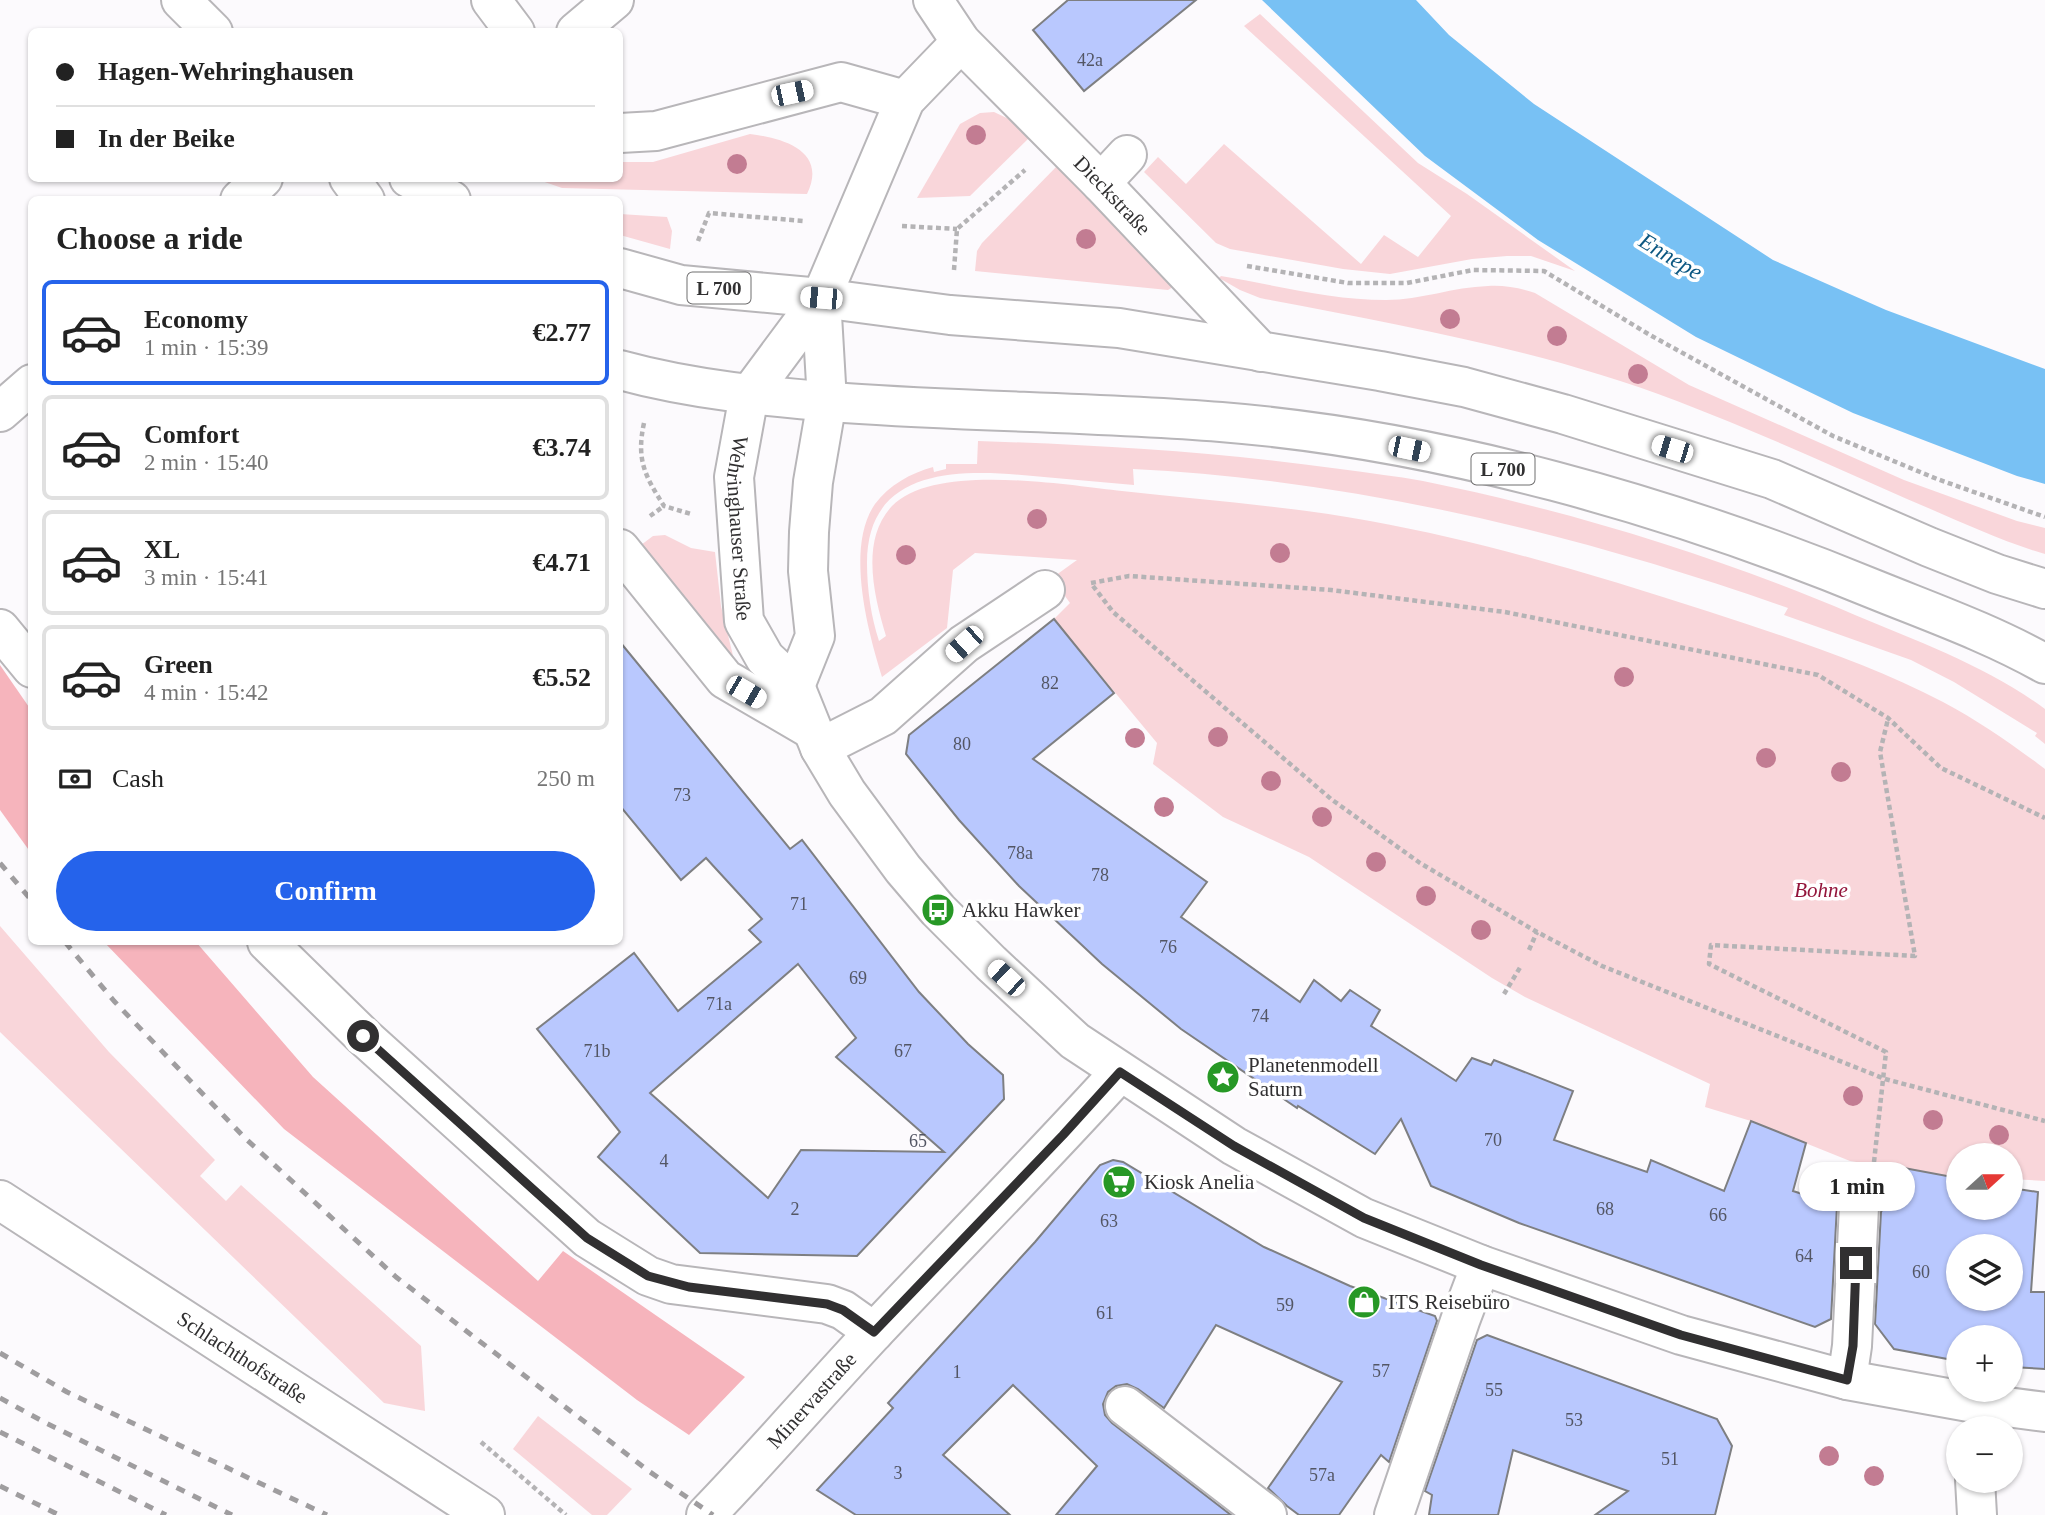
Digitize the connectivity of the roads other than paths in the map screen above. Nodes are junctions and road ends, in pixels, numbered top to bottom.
1 (181, 0) edge
2 (491, 0) edge
3 (614, 0) edge
4 (933, 0) edge
5 (209, 28) edge
6 (513, 28) edge
7 (581, 28) edge
8 (961, 42) junction
9 (905, 100) junction
10 (623, 133) edge
11 (1127, 155) dead end
12 (259, 182) edge
13 (417, 182) edge
14 (1101, 183) junction
15 (244, 196) edge
16 (443, 196) edge
17 (623, 269) edge
18 (821, 298) junction
19 (1261, 352) junction
20 (623, 371) edge
21 (28, 388) edge
22 (749, 395) junction
23 (827, 401) junction
24 (0, 412) edge
25 (623, 554) edge
26 (2045, 589) edge
27 (1045, 590) road end
28 (0, 629) edge
29 (28, 663) edge
30 (2045, 664) edge
31 (795, 686) junction
32 (816, 739) junction
33 (270, 945) edge
34 (1120, 1072) junction
35 (0, 1200) edge
36 (1858, 1207) road end
37 (1481, 1265) junction
38 (874, 1332) junction
39 (1847, 1380) junction
40 (1125, 1406) dead end
41 (2045, 1412) edge
42 (1970, 1415) edge
43 (1976, 1493) edge
44 (485, 1515) edge
45 (706, 1515) edge
46 (1267, 1515) edge
47 (1394, 1515) edge
48 (1977, 1515) edge

1 - 5 main road
2 - 6 main road
3 - 7 main road
4 - 8 main road, Dieckstraße
8 - 9 main road
8 - 14 main road, Dieckstraße
9 - 10 main road
9 - 18 main road
11 - 14 main road
12 - 15 main road
13 - 16 main road
14 - 19 main road, Dieckstraße
17 - 18 main road, L 700
18 - 19 main road, L 700
18 - 22 main road, Wehringhauser Straße
18 - 23 main road
19 - 26 main road, L 700
20 - 22 main road, L 700
21 - 24 main road
22 - 23 main road, L 700
22 - 31 main road, Wehringhauser Straße
23 - 30 main road, L 700
23 - 31 main road
25 - 32 main road, Wehringhauser Straße
27 - 32 main road
28 - 29 main road
31 - 32 main road, Wehringhauser Straße
32 - 34 main road, Wehringhauser Straße
33 - 38 main road
34 - 37 main road, Wehringhauser Straße
34 - 38 main road, Minervastraße
35 - 44 main road, Schlachthofstraße
36 - 39 main road
37 - 39 main road, Wehringhauser Straße
37 - 47 main road
38 - 45 main road, Minervastraße
39 - 42 main road, Wehringhauser Straße
40 - 46 main road
41 - 42 main road, Wehringhauser Straße
43 - 48 main road

